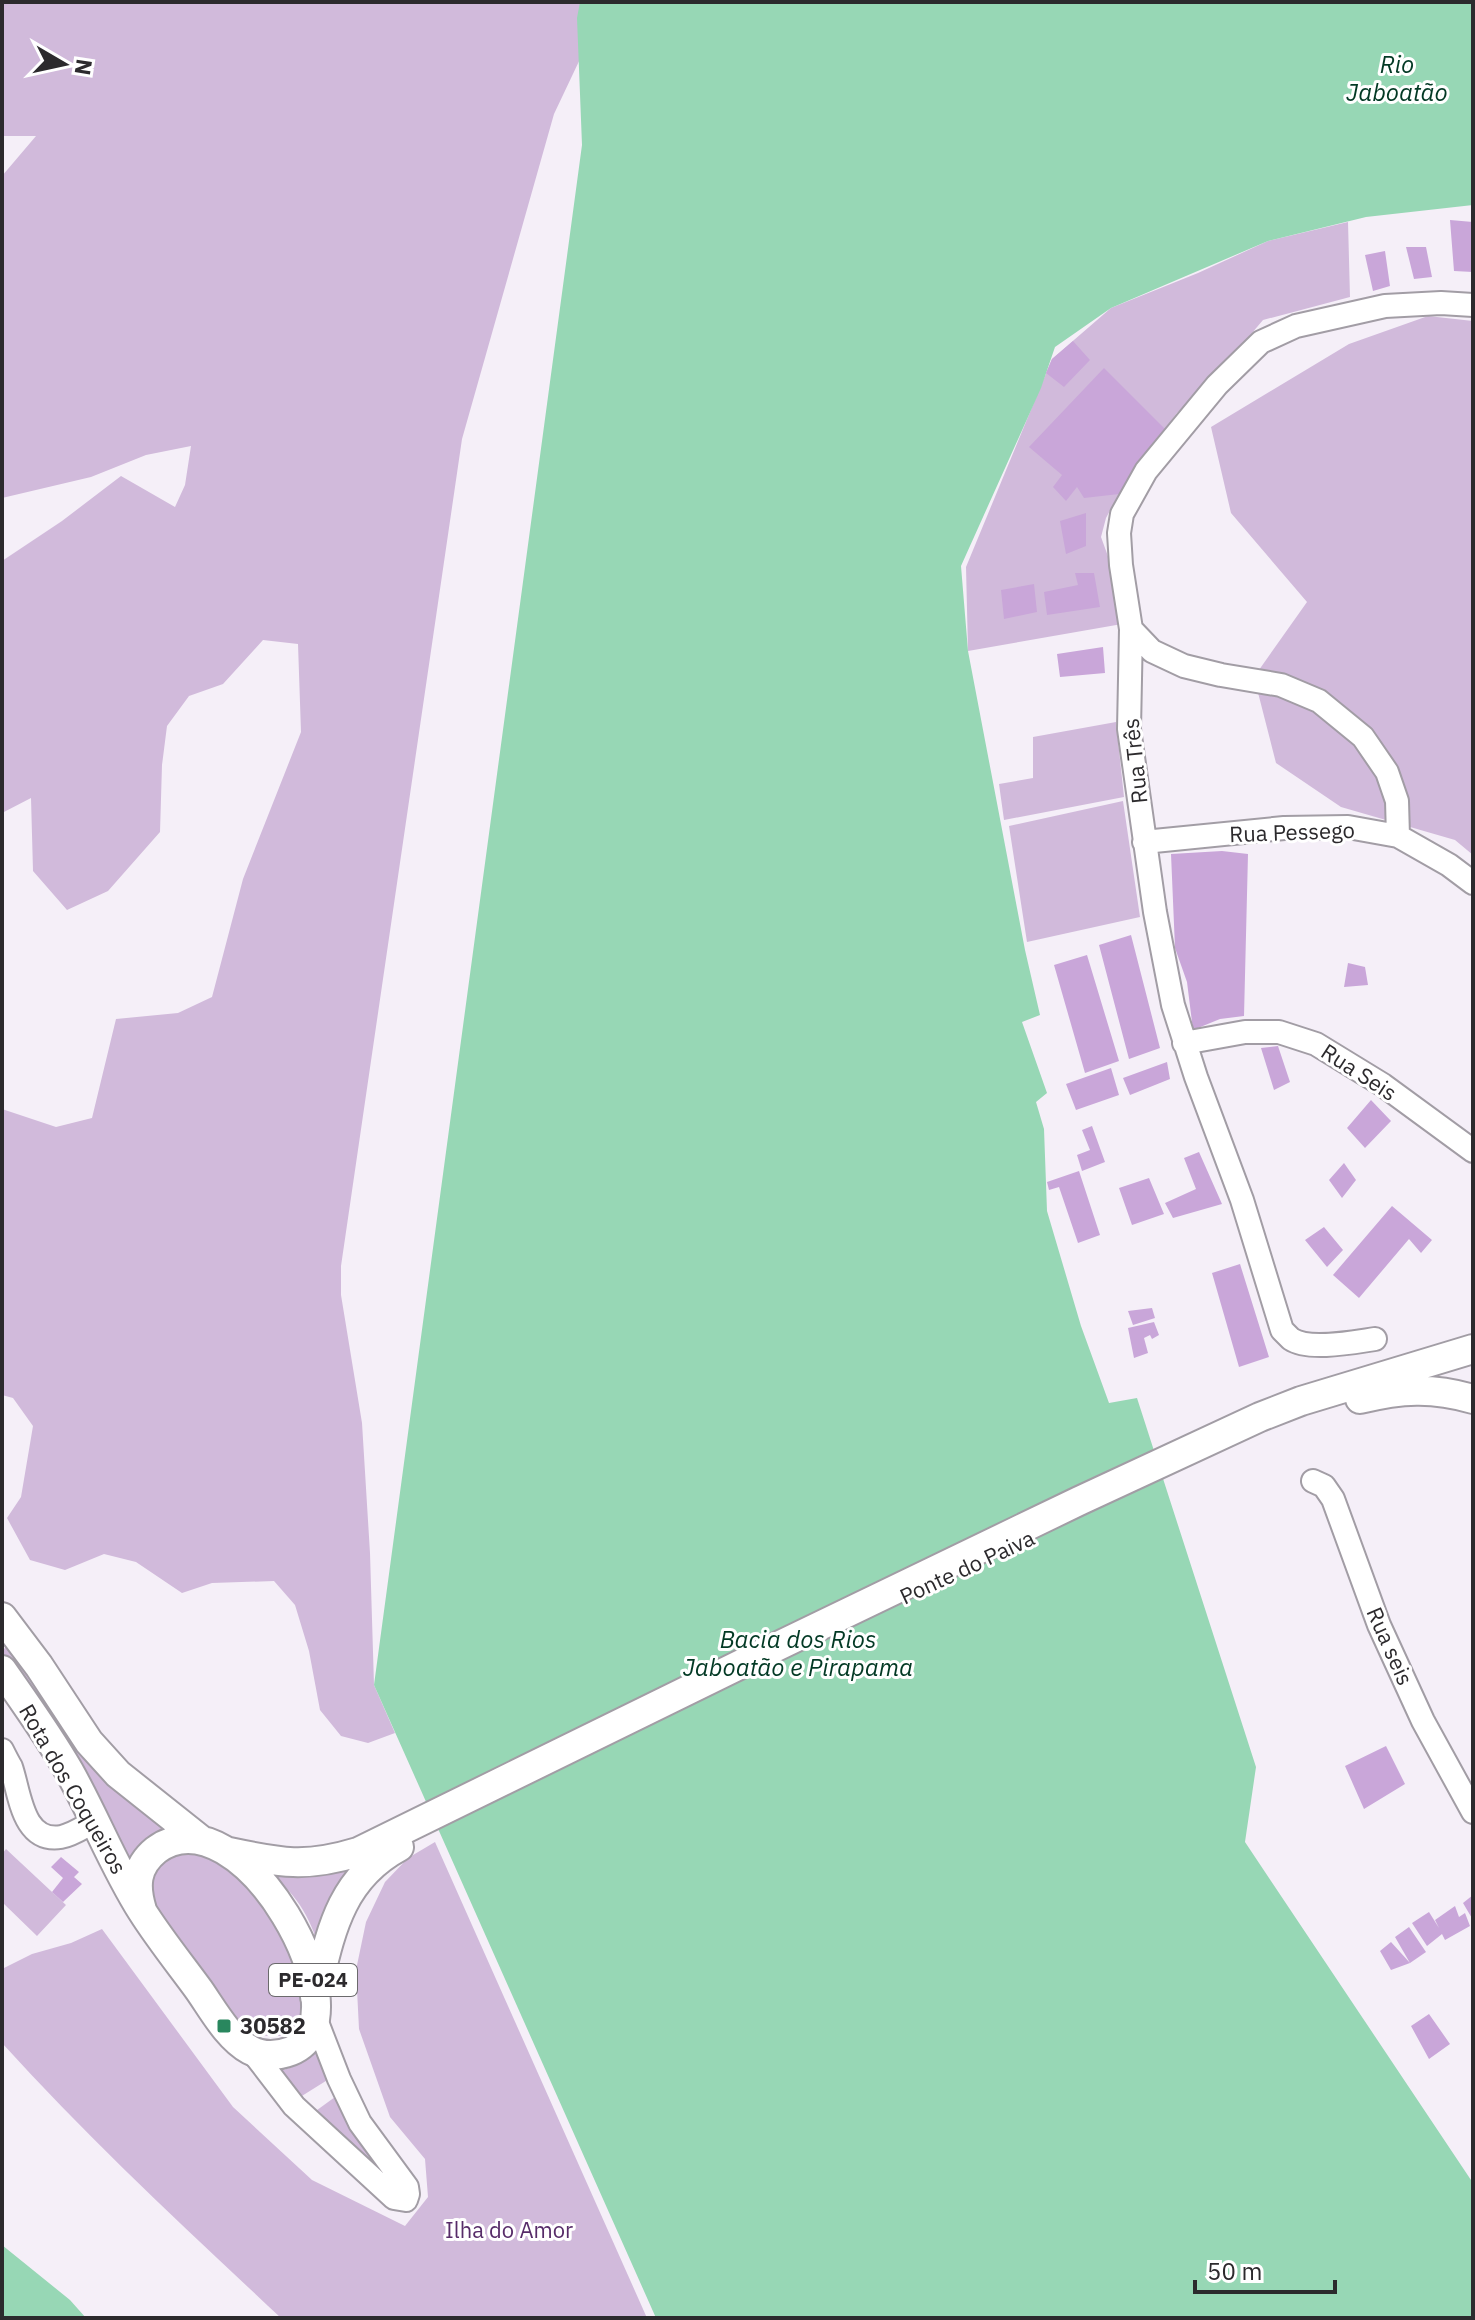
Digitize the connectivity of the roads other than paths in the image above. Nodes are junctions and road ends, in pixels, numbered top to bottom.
1 (1473, 305) edge
2 (1131, 629) junction
3 (1398, 836) junction
4 (1144, 842) junction
5 (1473, 883) edge
6 (1184, 1043) junction
7 (1473, 1151) edge
8 (1375, 1339) dead end
9 (1473, 1349) edge
10 (1473, 1399) edge
11 (1195, 1453) junction
12 (1313, 1481) dead end
13 (2, 1617) edge
14 (2, 1670) edge
15 (2, 1750) edge
16 (1472, 1809) edge
17 (95, 1821) junction
18 (201, 1840) junction
19 (392, 1843) junction
20 (229, 1852) junction
21 (142, 1910) junction
22 (315, 2007) junction
23 (251, 2050) junction

1 - 2 street, Rua Três
2 - 3 street
2 - 4 street, Rua Três
3 - 4 street, Rua Pessego
3 - 5 street, Rua Pessego
4 - 6 street, Rua Três
6 - 7 street, Rua Seis
6 - 8 street, Rua Três
9 - 11 main road
10 - 11 main road
11 - 19 main road, Ponte do Paiva / PE-024
12 - 16 street, Rua seis
13 - 18 main road, Rota dos Coqueiros / PE-024
14 - 17 main road, Rota dos Coqueiros
15 - 17 street
17 - 21 main road, Rota dos Coqueiros
18 - 20 main road, Rota dos Coqueiros / PE-024
18 - 21 main road, Rota dos Coqueiros
19 - 20 main road, Rota dos Coqueiros / PE-024
19 - 22 main road, PE-024
20 - 22 main road, Rota dos Coqueiros / PE-024
21 - 23 main road, Rota dos Coqueiros
22 - 23 main road, PE-024
22 - 23 street

